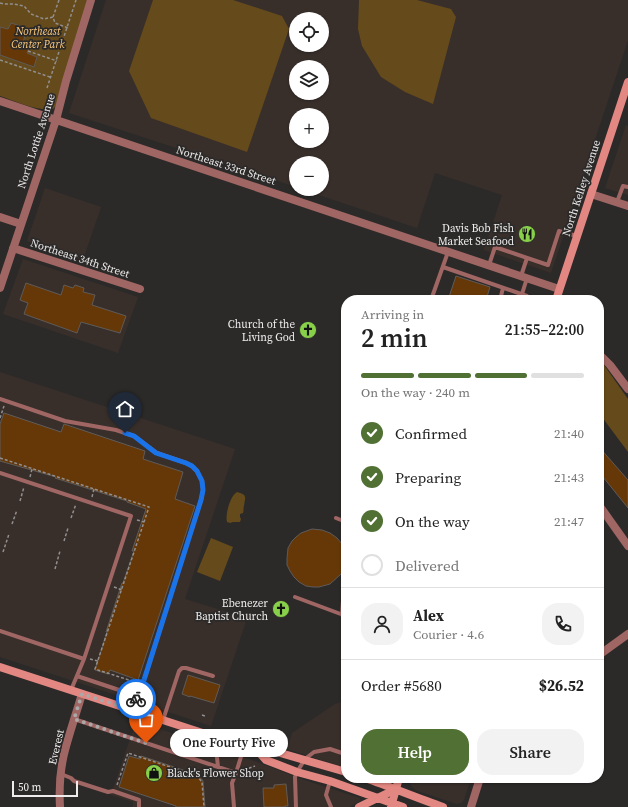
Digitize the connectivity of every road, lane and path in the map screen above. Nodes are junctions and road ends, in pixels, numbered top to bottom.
1 (59, 0) edge
2 (76, 0) edge
3 (91, 0) edge
4 (0, 3) edge
5 (53, 17) junction
6 (68, 28) junction
7 (28, 51) dead end
8 (0, 60) edge
9 (57, 61) junction
10 (50, 78) junction
11 (628, 82) edge
12 (47, 88) dead end
13 (0, 101) edge
14 (56, 120) junction
15 (628, 188) edge
16 (591, 194) junction
17 (617, 202) junction
18 (628, 206) edge
19 (0, 217) edge
20 (21, 224) junction
21 (577, 236) junction
22 (13, 248) junction
23 (448, 251) junction
24 (527, 258) junction
25 (489, 265) junction
26 (442, 267) junction
27 (524, 277) junction
28 (0, 288) edge
29 (504, 288) junction
30 (140, 289) dead end
31 (560, 289) junction
32 (522, 294) joint
33 (433, 295) edge
34 (502, 295) edge
35 (558, 295) edge
36 (604, 359) edge
37 (628, 389) edge
38 (0, 399) edge
39 (6, 401) junction
40 (0, 418) edge
41 (0, 458) edge
42 (32, 469) junction
43 (0, 473) edge
44 (29, 478) dead end
45 (24, 487) dead end
46 (94, 489) junction
47 (90, 500) dead end
48 (20, 501) dead end
49 (76, 504) dead end
50 (16, 510) dead end
51 (604, 512) edge
52 (71, 518) dead end
53 (336, 518) dead end
54 (341, 520) edge
55 (12, 524) dead end
56 (68, 528) dead end
57 (9, 534) dead end
58 (64, 541) dead end
59 (628, 546) edge
60 (60, 551) dead end
61 (3, 552) dead end
62 (55, 569) dead end
63 (295, 597) dead end
64 (341, 614) edge
65 (0, 631) edge
66 (628, 634) edge
67 (604, 651) edge
68 (84, 659) junction
69 (0, 667) edge
70 (76, 676) junction
71 (213, 676) dead end
72 (141, 684) junction
73 (71, 690) junction
74 (82, 694) junction
75 (137, 696) junction
76 (132, 710) junction
77 (202, 715) dead end
78 (206, 716) dead end
79 (74, 719) junction
80 (163, 720) junction
81 (215, 737) junction
82 (244, 747) junction
83 (258, 751) junction
84 (341, 752) edge
85 (305, 759) junction
86 (255, 766) dead end
87 (218, 767) junction
88 (341, 770) edge
89 (297, 772) junction
90 (236, 773) junction
91 (61, 774) junction
92 (330, 781) junction
93 (379, 783) edge
94 (398, 783) edge
95 (478, 783) edge
96 (396, 789) junction
97 (115, 792) junction
98 (378, 798) junction
99 (391, 805) edge
100 (60, 807) edge
101 (139, 807) edge
102 (204, 807) edge
103 (234, 807) edge
104 (296, 807) edge
105 (331, 807) edge
106 (359, 807) edge
107 (384, 807) edge
108 (403, 807) edge
109 (443, 807) edge
110 (471, 807) edge

1 - 5 path
2 - 6 path
3 - 14 street, North Lottie Avenue
4 - 5 path
5 - 6 path
6 - 9 path
7 - 9 path
8 - 10 path
9 - 10 path
10 - 12 path
11 - 16 main road, North Kelley Avenue
13 - 14 street, Northeast 33rd Street
14 - 20 street, North Lottie Avenue
14 - 23 street, Northeast 33rd Street
15 - 17 lane
16 - 17 street
16 - 21 main road, North Kelley Avenue
17 - 18 street
19 - 20 street
20 - 22 street, North Lottie Avenue
21 - 24 lane
21 - 31 main road, North Kelley Avenue
22 - 28 street, North Lottie Avenue
22 - 30 street, Northeast 34th Street
23 - 25 street, Northeast 33rd Street
23 - 26 lane
24 - 25 lane
24 - 27 lane
25 - 27 street, Northeast 33rd Street
26 - 29 lane
26 - 33 lane
27 - 31 street, Northeast 33rd Street
27 - 32 lane
29 - 32 lane
29 - 34 lane
31 - 35 main road, North Kelley Avenue
36 - 37 street
38 - 39 lane
39 - 40 path
39 - 72 lane
41 - 42 path
42 - 44 path
42 - 46 path
43 - 68 lane
45 - 48 path
46 - 47 path
46 - 72 path
49 - 52 path
50 - 55 path
51 - 59 street
53 - 54 lane
56 - 58 path
57 - 61 path
60 - 62 path
63 - 64 lane
65 - 68 lane
66 - 67 street
68 - 70 lane
69 - 73 main road
70 - 73 lane
70 - 75 lane
71 - 80 lane
72 - 75 lane
73 - 74 main road
74 - 76 main road
74 - 79 street, Everest
75 - 76 lane
76 - 80 main road
77 - 78 path
79 - 87 lane
79 - 91 street, Everest
80 - 81 main road
81 - 82 main road
81 - 87 lane
82 - 83 main road
82 - 90 lane
83 - 85 main road
83 - 89 main road
84 - 85 lane
85 - 88 main road
85 - 89 lane
86 - 90 path
87 - 90 lane
89 - 92 main road
89 - 104 lane
90 - 103 lane
91 - 97 lane
91 - 100 street, Everest
92 - 98 main road
92 - 105 lane
93 - 96 main road
94 - 96 main road
95 - 110 street
96 - 98 main road
96 - 99 main road
96 - 109 main road
97 - 101 lane
97 - 102 path
98 - 99 main road
98 - 106 main road
99 - 107 main road
99 - 108 main road

